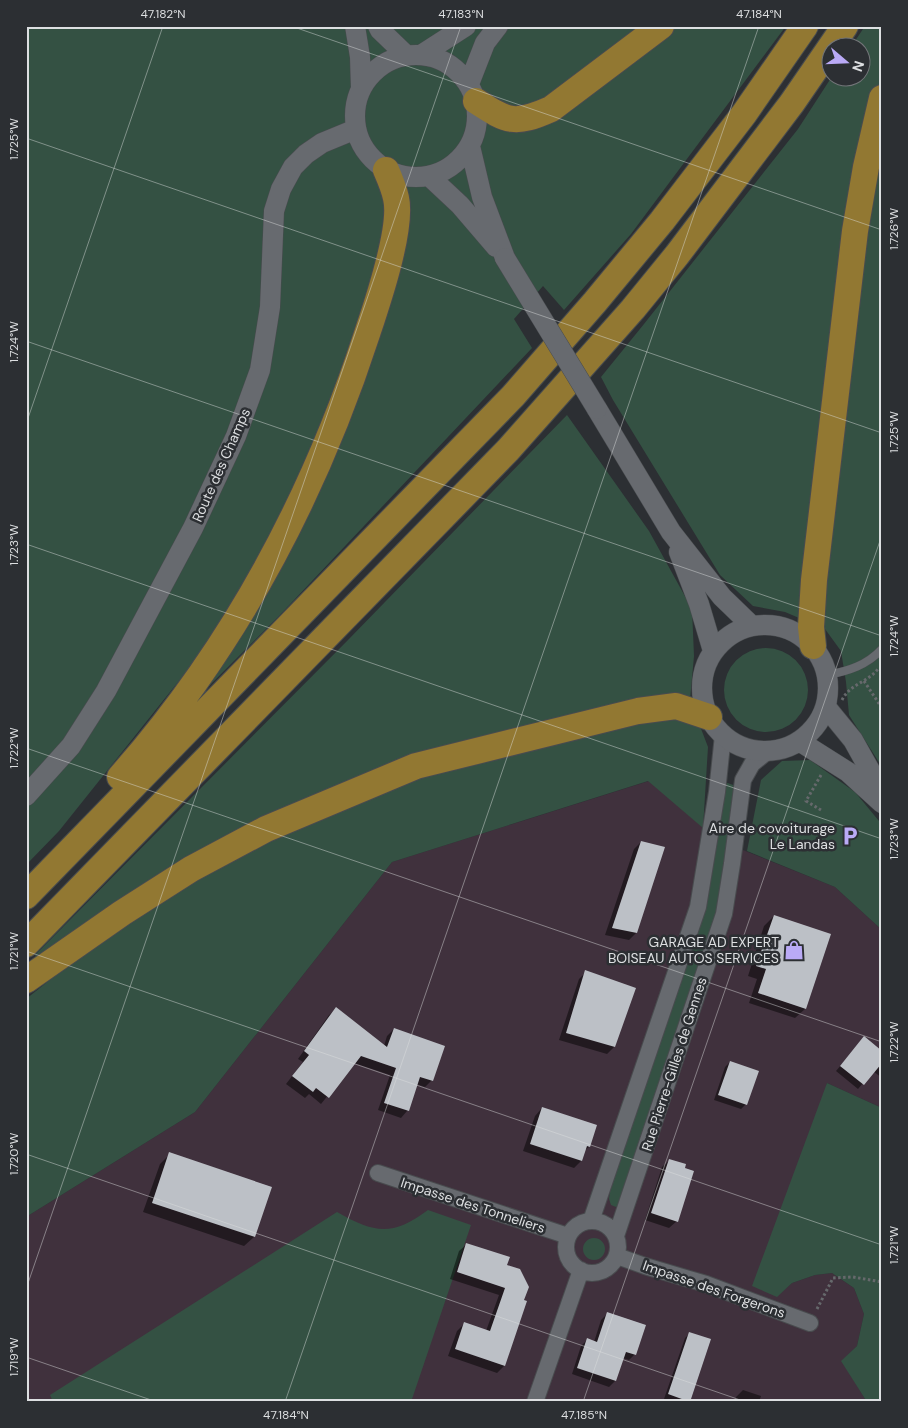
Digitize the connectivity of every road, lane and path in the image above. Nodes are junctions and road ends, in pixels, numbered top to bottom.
1 (355, 26) edge
2 (378, 26) edge
3 (466, 26) edge
4 (498, 26) edge
5 (661, 26) edge
6 (805, 26) edge
7 (845, 26) edge
8 (414, 55) junction
9 (361, 89) junction
10 (472, 93) junction
11 (882, 98) edge
12 (356, 129) junction
13 (470, 146) junction
14 (386, 170) junction
15 (429, 176) junction
16 (505, 258) junction
17 (671, 532) junction
18 (752, 626) junction
19 (813, 646) junction
20 (882, 649) edge
21 (713, 651) junction
22 (880, 665) dead end
23 (856, 668) junction
24 (828, 675) junction
25 (864, 681) junction
26 (833, 707) junction
27 (882, 708) edge
28 (716, 726) junction
29 (799, 741) junction
30 (768, 751) junction
31 (824, 770) dead end
32 (882, 792) edge
33 (26, 796) edge
34 (882, 803) edge
35 (821, 810) dead end
36 (90, 832) junction
37 (26, 896) edge
38 (26, 944) edge
39 (26, 980) edge
40 (378, 1173) dead end
41 (591, 1220) junction
42 (568, 1236) junction
43 (616, 1236) junction
44 (617, 1256) junction
45 (581, 1270) junction
46 (882, 1282) edge
47 (810, 1323) joint
48 (535, 1402) edge

1 - 9 street
2 - 8 street
3 - 8 street
4 - 10 street
5 - 10 highway
6 - 36 highway
7 - 38 highway
8 - 9 street
8 - 10 street
9 - 12 street
10 - 13 street
11 - 19 highway
12 - 14 street
12 - 33 street, Route des Champs
13 - 15 street
13 - 16 street
14 - 15 street
14 - 36 highway
15 - 16 street
16 - 17 street, bridge
17 - 18 street
17 - 21 street
18 - 19 street
18 - 21 street
19 - 24 street
20 - 23 lane
21 - 28 street
22 - 25 path
23 - 24 lane
23 - 25 path
24 - 26 street
25 - 26 path
25 - 27 path
26 - 29 street
26 - 32 street
28 - 30 street
28 - 39 highway
28 - 41 street, Rue Pierre-Gilles de Gennes
29 - 30 street
29 - 34 street
30 - 43 street, Rue Pierre-Gilles de Gennes
31 - 35 path
36 - 37 highway
40 - 42 street, Impasse des Tonneliers
41 - 42 street
41 - 43 street
42 - 45 street
43 - 44 street, Rue Pierre-Gilles de Gennes
44 - 45 street
44 - 47 street, Impasse des Forgerons
45 - 48 street
46 - 47 path

